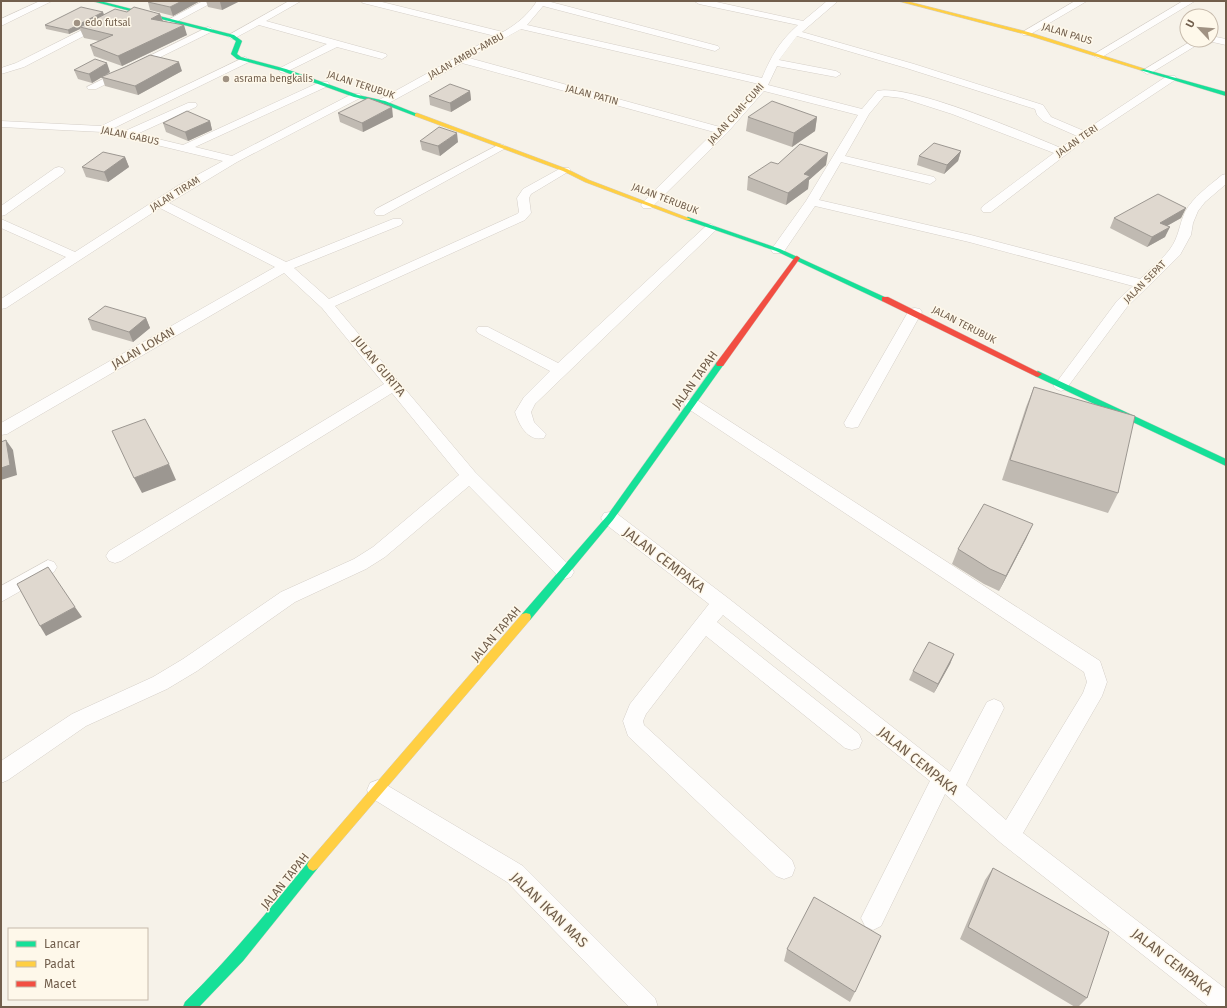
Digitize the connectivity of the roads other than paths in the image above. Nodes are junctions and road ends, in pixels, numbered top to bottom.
1 (47, 1) edge
2 (94, 1) edge
3 (210, 1) edge
4 (296, 1) edge
5 (366, 1) edge
6 (699, 1) edge
7 (833, 1) edge
8 (900, 1) edge
9 (1082, 1) edge
10 (1190, 1) edge
11 (108, 2) edge
12 (541, 2) edge
13 (127, 10) junction
14 (171, 21) junction
15 (258, 22) junction
16 (1, 23) edge
17 (806, 24) junction
18 (520, 26) junction
19 (208, 30) junction
20 (796, 33) junction
21 (1026, 33) junction
22 (504, 35) junction
23 (232, 36) junction
24 (334, 44) junction
25 (715, 48) dead end
26 (1186, 48) edge
27 (1098, 55) junction
28 (382, 56) dead end
29 (460, 59) junction
30 (245, 60) junction
31 (774, 62) junction
32 (109, 67) dead end
33 (284, 70) junction
34 (1, 71) edge
35 (1147, 71) junction
36 (123, 72) junction
37 (836, 74) dead end
38 (1171, 78) junction
39 (324, 84) junction
40 (763, 84) junction
41 (92, 87) dead end
42 (1226, 94) edge
43 (356, 96) junction
44 (382, 102) junction
45 (192, 105) dead end
46 (864, 113) junction
47 (1, 124) edge
48 (103, 129) junction
49 (723, 131) junction
50 (127, 134) junction
51 (1085, 135) junction
52 (500, 147) junction
53 (185, 148) junction
54 (1062, 152) junction
55 (838, 158) junction
56 (233, 160) junction
57 (565, 170) junction
58 (59, 171) dead end
59 (1226, 178) edge
60 (930, 180) dead end
61 (812, 202) junction
62 (160, 203) junction
63 (647, 205) junction
64 (987, 209) dead end
65 (1, 214) edge
66 (711, 228) junction
67 (778, 250) junction
68 (76, 256) junction
69 (797, 258) junction
70 (285, 267) junction
71 (1142, 284) junction
72 (327, 305) junction
73 (1, 306) edge
74 (915, 312) junction
75 (483, 330) dead end
76 (559, 370) junction
77 (394, 385) junction
78 (1061, 386) junction
79 (692, 404) junction
80 (852, 424) dead end
81 (1, 430) edge
82 (538, 434) dead end
83 (1226, 463) edge
84 (469, 476) junction
85 (610, 518) junction
86 (114, 556) dead end
87 (48, 567) edge
88 (565, 572) junction
89 (1, 595) edge
90 (721, 603) junction
91 (705, 624) junction
92 (804, 670) junction
93 (786, 687) junction
94 (994, 708) dead end
95 (852, 741) dead end
96 (1, 773) edge
97 (947, 783) junction
98 (378, 790) junction
99 (1009, 836) junction
100 (784, 868) dead end
101 (873, 918) dead end
102 (1226, 1005) edge
103 (190, 1007) edge
104 (646, 1007) edge

1 - 16 street
2 - 11 street
3 - 14 street
4 - 15 street
5 - 22 street
6 - 17 street
7 - 17 street, JALAN CUMI-CUMI
8 - 21 street, JALAN PAUS
9 - 21 street
10 - 27 street
11 - 13 street
12 - 18 street, JALAN AMBU-AMBU
12 - 25 street
13 - 14 street
13 - 34 street
14 - 19 street
15 - 23 street
15 - 24 street
17 - 20 street, JALAN CUMI-CUMI
18 - 22 street, JALAN AMBU-AMBU
18 - 40 street
19 - 23 street
19 - 36 street
20 - 31 street, JALAN CUMI-CUMI
20 - 51 street
21 - 27 street, JALAN PAUS
22 - 29 street, JALAN AMBU-AMBU
23 - 30 street
24 - 28 street
24 - 33 street
26 - 35 street
27 - 35 street, JALAN PAUS
29 - 44 street, JALAN AMBU-AMBU
29 - 49 street, JALAN PATIN
30 - 33 street, JALAN TERUBUK
30 - 48 street
31 - 37 street
31 - 40 street, JALAN CUMI-CUMI
32 - 36 street
33 - 39 street, JALAN TERUBUK
35 - 38 street, JALAN PAUS
36 - 41 street
38 - 42 street, JALAN PAUS
38 - 51 street, JALAN TERI
39 - 43 street, JALAN TERUBUK
39 - 53 street
40 - 46 street
40 - 49 street, JALAN CUMI-CUMI
43 - 44 street, JALAN TERUBUK
43 - 56 street, JALAN TIRAM
44 - 52 street, JALAN TERUBUK
45 - 50 street
46 - 54 street
46 - 55 street
47 - 48 street, JALAN GABUS
48 - 50 street, JALAN GABUS
49 - 63 street, JALAN CUMI-CUMI
50 - 53 street, JALAN GABUS
51 - 54 street, JALAN TERI
52 - 57 street, JALAN TERUBUK
52 - 70 street, JALAN LOKAN
53 - 56 street, JALAN GABUS
54 - 64 street, JALAN TERI
55 - 60 street
55 - 61 street
56 - 62 street, JALAN TIRAM
57 - 63 street, JALAN TERUBUK
57 - 72 street
58 - 65 street
59 - 71 street, JALAN SEPAT
61 - 67 street
61 - 71 street
62 - 68 street, JALAN TIRAM
62 - 70 street, JULAN GURITA
63 - 66 street, JALAN TERUBUK
65 - 68 street
66 - 67 street, JALAN TERUBUK
66 - 76 street
67 - 69 street, JALAN TERUBUK
68 - 73 street, JALAN TIRAM
69 - 74 street, JALAN TERUBUK
69 - 79 street, JALAN TAPAH
70 - 72 street, JULAN GURITA
70 - 81 street, JALAN LOKAN
71 - 78 street, JALAN SEPAT
72 - 77 street, JULAN GURITA
74 - 78 street, JALAN TERUBUK
74 - 80 street
75 - 76 street
76 - 82 street
77 - 84 street, JULAN GURITA
77 - 86 street
78 - 83 street, JALAN TERUBUK
79 - 85 street, JALAN TAPAH
79 - 99 street
84 - 88 street, JULAN GURITA
84 - 96 street
85 - 88 street, JALAN TAPAH
85 - 90 street, JALAN CEMPAKA
87 - 89 street
88 - 98 street, JALAN TAPAH
90 - 91 street
90 - 92 street, JALAN CEMPAKA
91 - 93 street
91 - 100 street
92 - 93 street
92 - 97 street, JALAN CEMPAKA
93 - 95 street
94 - 97 street
97 - 99 street, JALAN CEMPAKA
97 - 101 street
98 - 103 street, JALAN TAPAH
98 - 104 street, JALAN IKAN MAS
99 - 102 street, JALAN CEMPAKA

